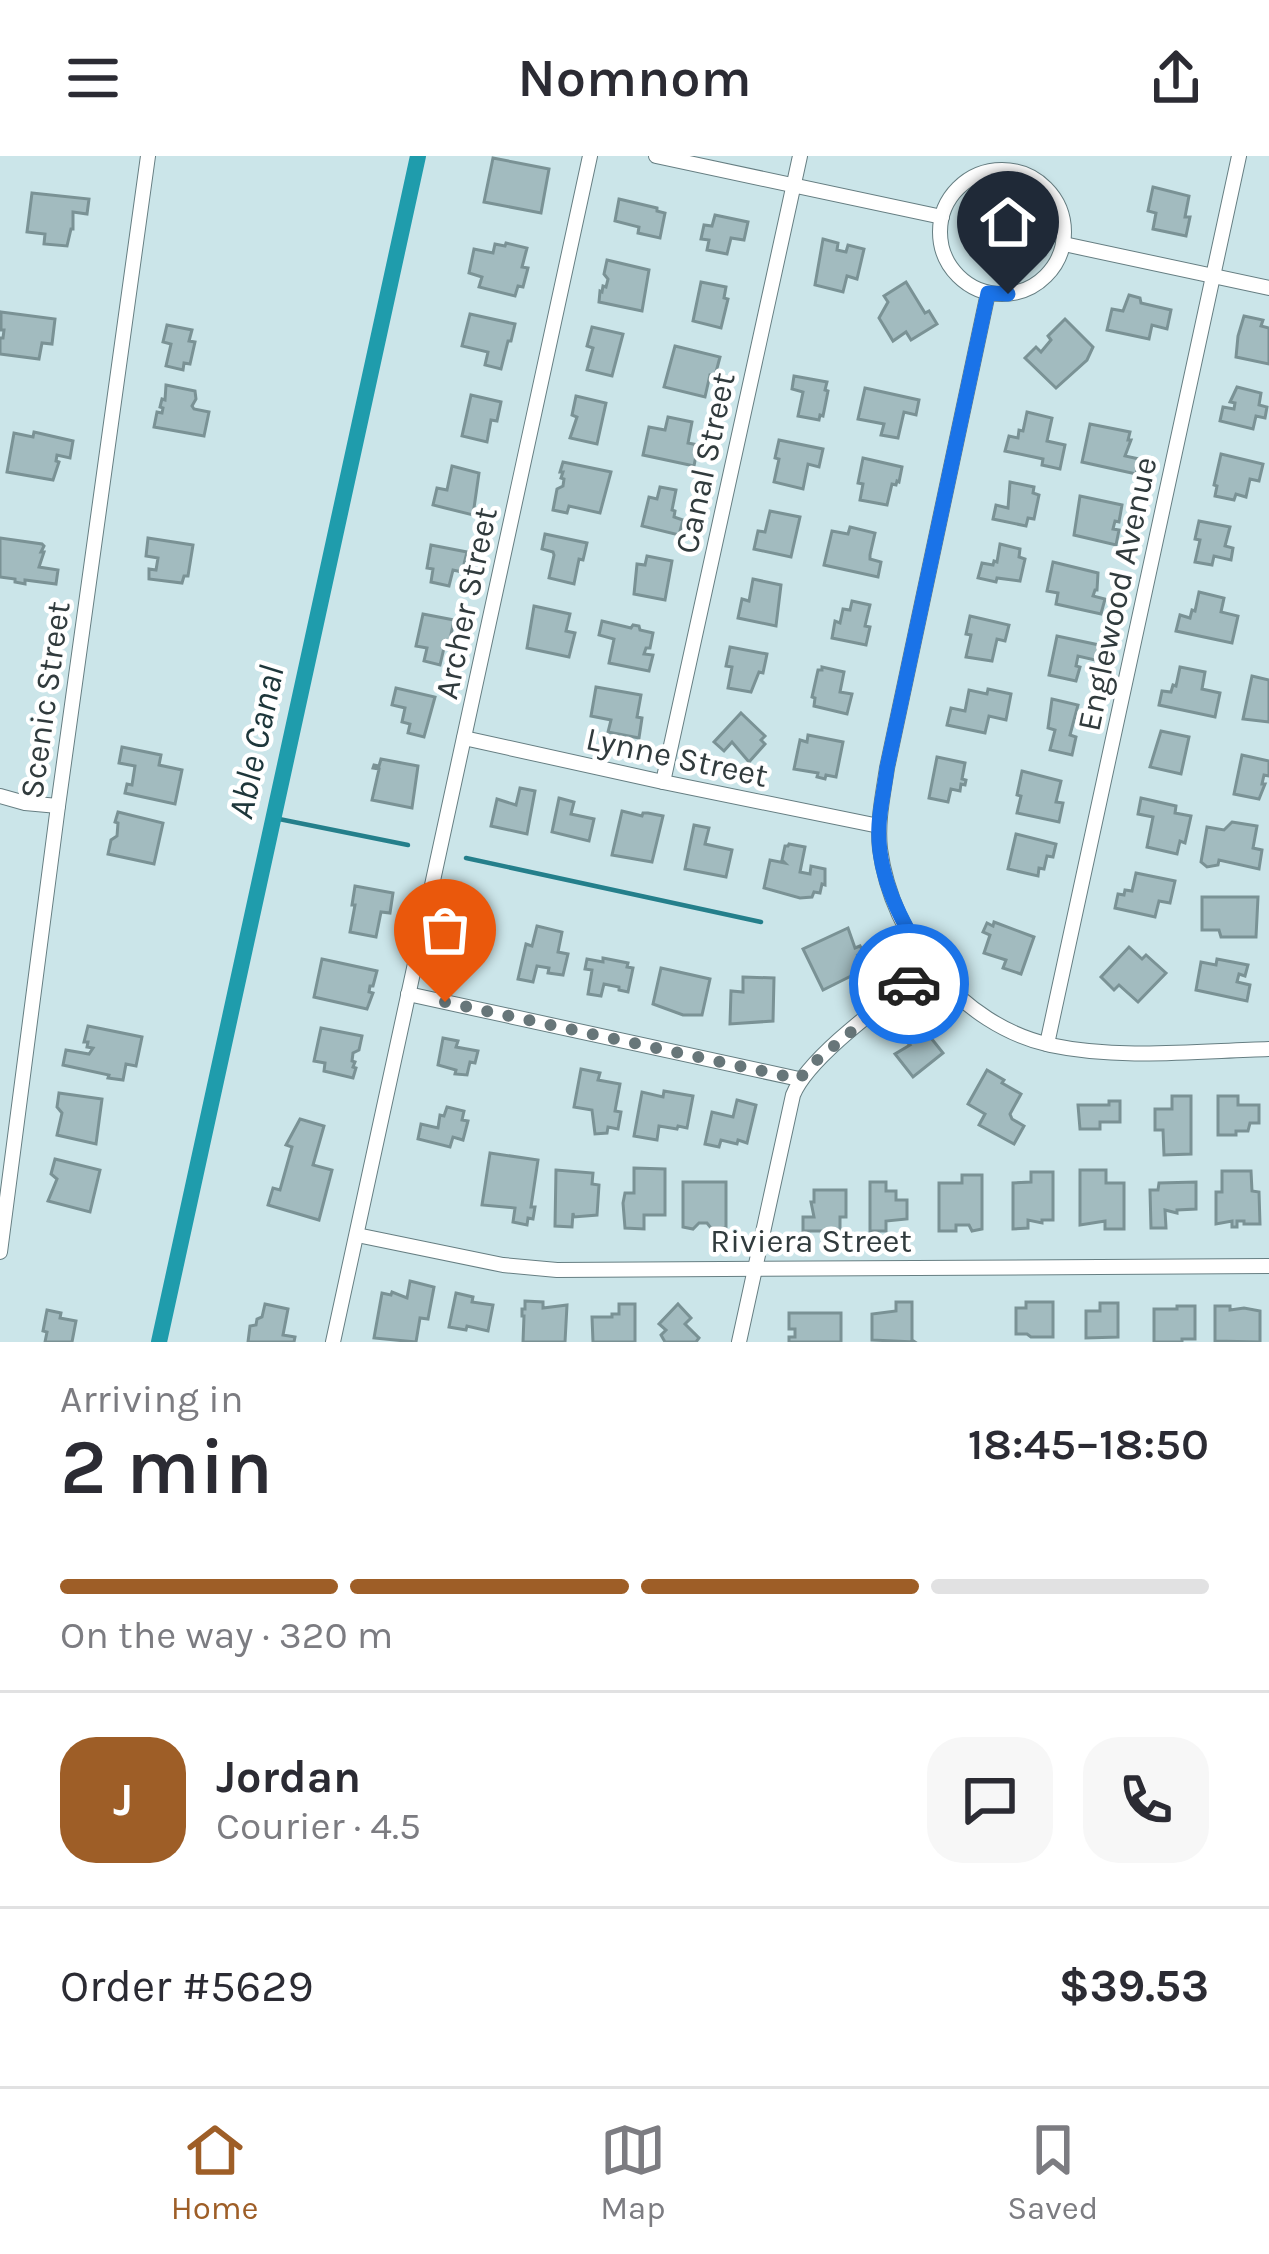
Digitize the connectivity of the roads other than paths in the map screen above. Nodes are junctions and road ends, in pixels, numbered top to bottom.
1 (148, 156) edge
2 (590, 156) edge
3 (656, 156) edge
4 (800, 156) edge
5 (1239, 156) edge
6 (1016, 163) edge
7 (793, 186) junction
8 (941, 217) junction
9 (1064, 244) junction
10 (1214, 278) junction
11 (1269, 289) edge
12 (988, 293) junction
13 (464, 738) junction
14 (663, 782) junction
15 (0, 796) edge
16 (58, 806) junction
17 (879, 826) junction
18 (930, 967) junction
19 (408, 994) junction
20 (1047, 1044) junction
21 (1269, 1049) edge
22 (799, 1079) junction
23 (357, 1234) junction
24 (0, 1252) edge
25 (1269, 1266) edge
26 (754, 1269) junction
27 (333, 1342) edge
28 (739, 1342) edge

1 - 16 street, Scenic Street
2 - 13 street, Archer Street
3 - 7 street
4 - 7 street, Canal Street
5 - 10 street, Englewood Avenue
6 - 8 street
6 - 9 street
7 - 8 street
7 - 14 street, Canal Street
8 - 12 street
9 - 10 street
9 - 12 street
10 - 11 street
10 - 20 street, Englewood Avenue
12 - 17 street
13 - 14 street, Lynne Street
13 - 19 street, Archer Street
14 - 17 street, Lynne Street
15 - 16 street
16 - 24 street, Scenic Street
17 - 18 street
18 - 20 street
18 - 22 street
19 - 22 street
19 - 23 street, Archer Street
20 - 21 street
22 - 26 street
23 - 26 street, Riviera Street
23 - 27 street, Archer Street
25 - 26 street, Riviera Street
26 - 28 street

